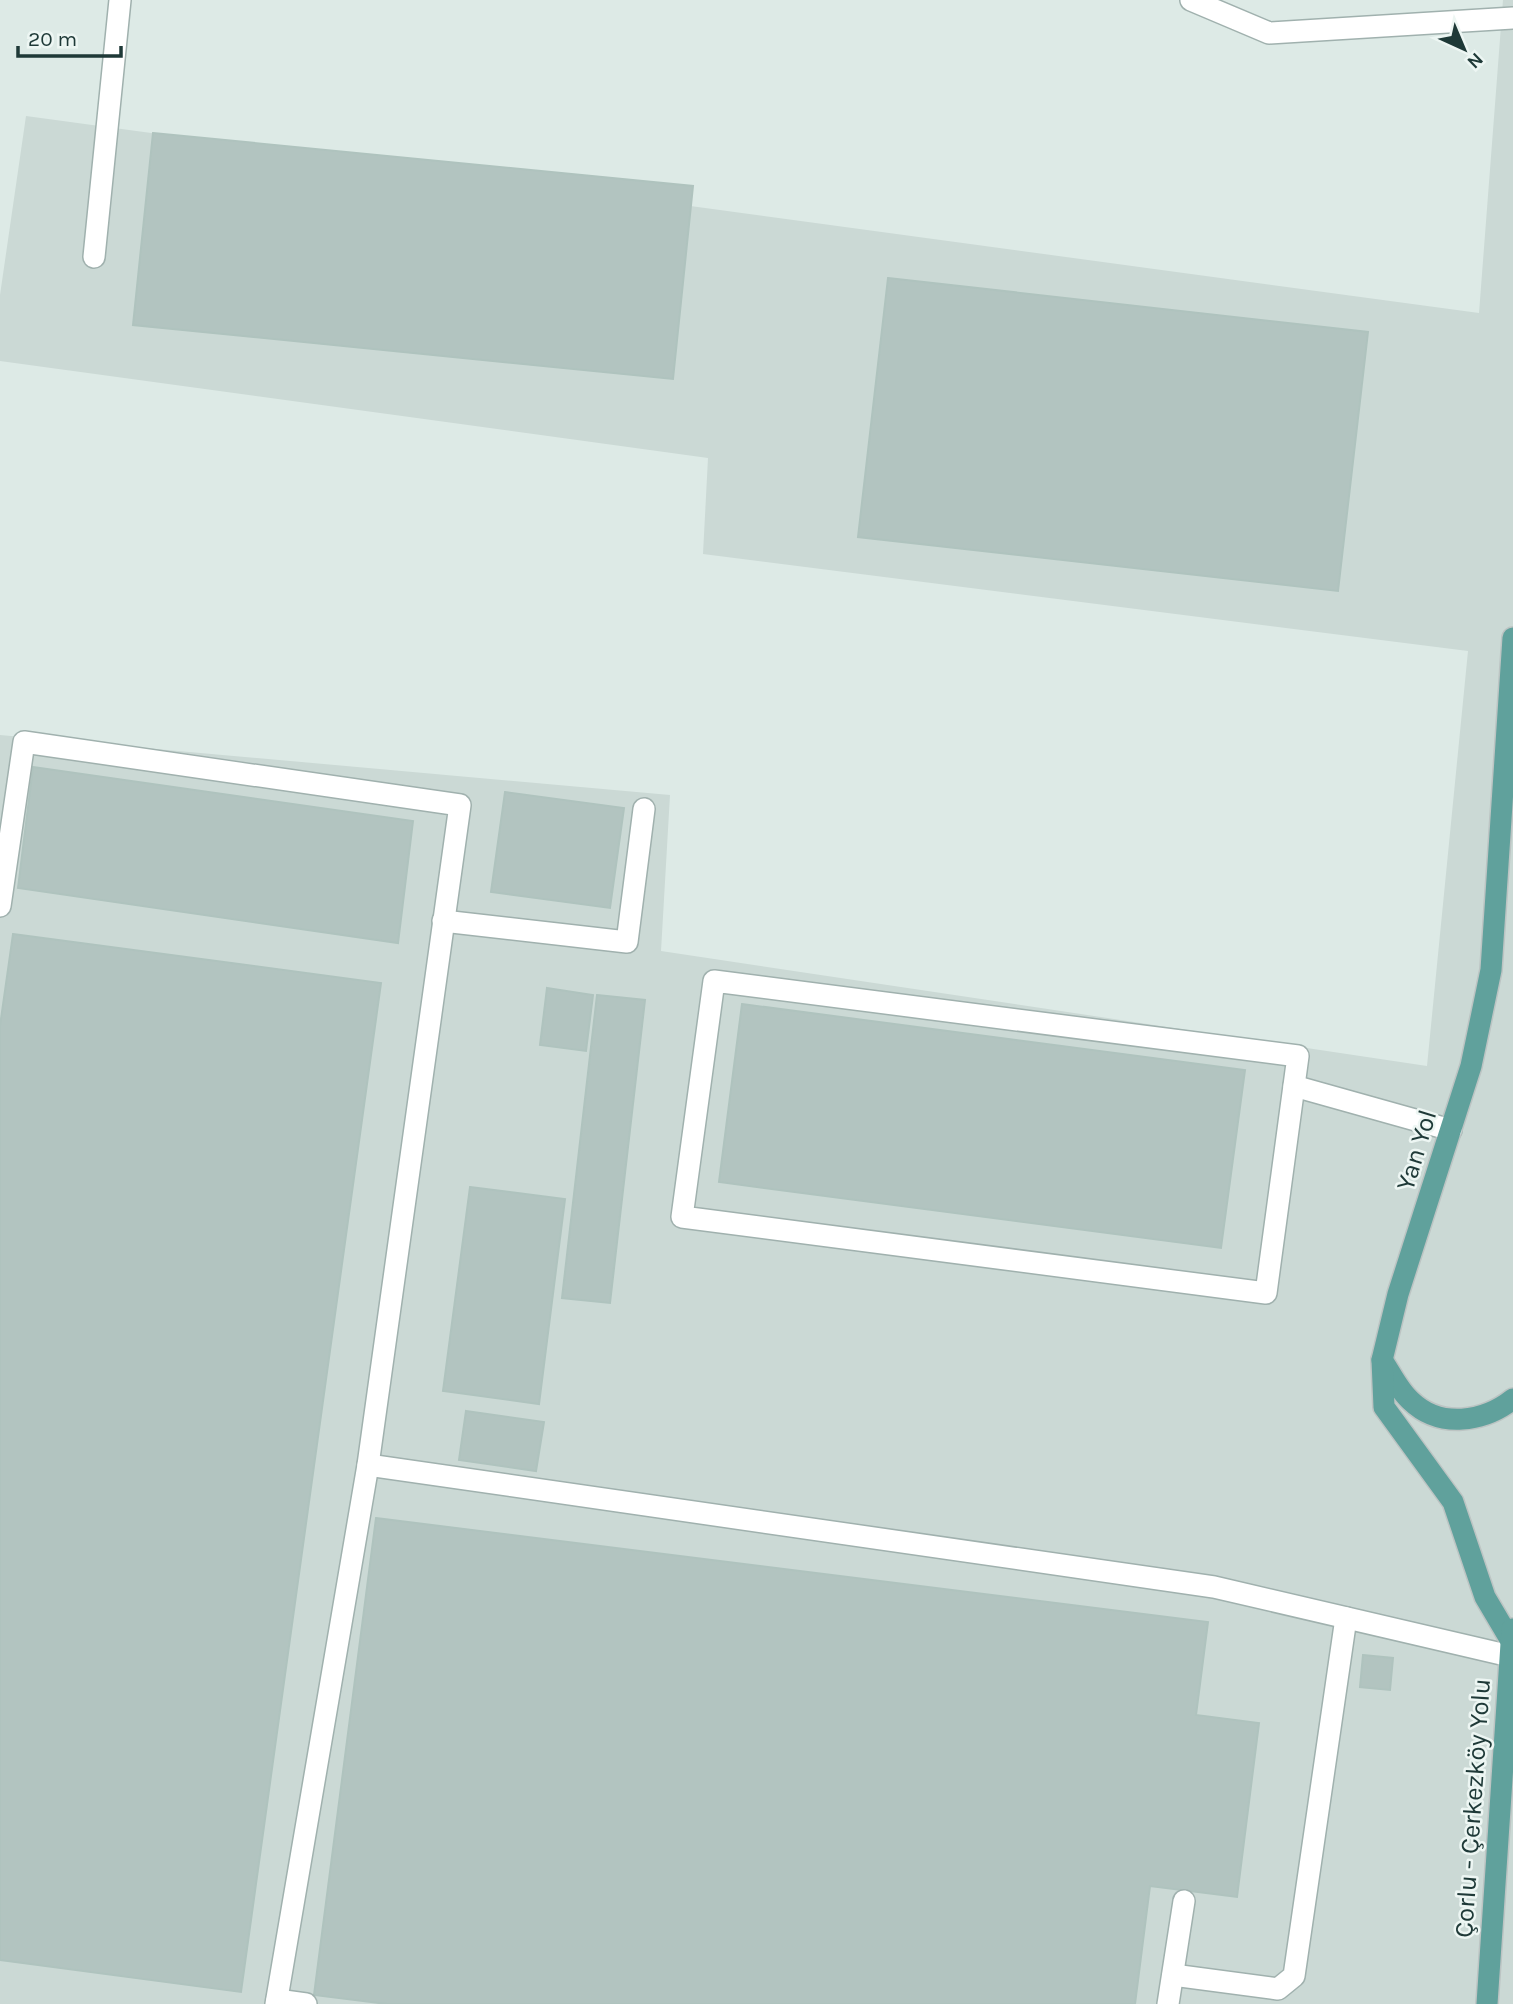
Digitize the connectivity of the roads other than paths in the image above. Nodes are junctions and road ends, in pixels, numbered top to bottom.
1 (120, 0) edge
2 (1191, 0) edge
3 (1513, 18) edge
4 (94, 257) dead end
5 (1513, 638) edge
6 (644, 809) dead end
7 (0, 906) edge
8 (443, 921) junction
9 (1294, 1086) junction
10 (1451, 1130) junction
11 (1382, 1360) junction
12 (1513, 1399) edge
13 (368, 1465) junction
14 (1513, 1617) edge
15 (1346, 1618) junction
16 (1511, 1649) junction
17 (1184, 1901) dead end
18 (1173, 1975) junction
19 (276, 2002) edge
20 (306, 2004) edge
21 (1168, 2004) edge
22 (1487, 2004) edge

1 - 4 street
2 - 3 street
5 - 10 main road, Yan Yol
6 - 8 street
7 - 8 street
8 - 13 street
9 - 9 street
9 - 10 street
10 - 11 main road, Yan Yol
11 - 12 main road
11 - 16 main road, Yan Yol
13 - 15 street
13 - 19 street
14 - 16 main road, Çorlu - Çerkezköy Yolu
15 - 16 street
15 - 18 street
16 - 22 main road, Çorlu - Çerkezköy Yolu
17 - 18 street
18 - 21 street
19 - 20 street

